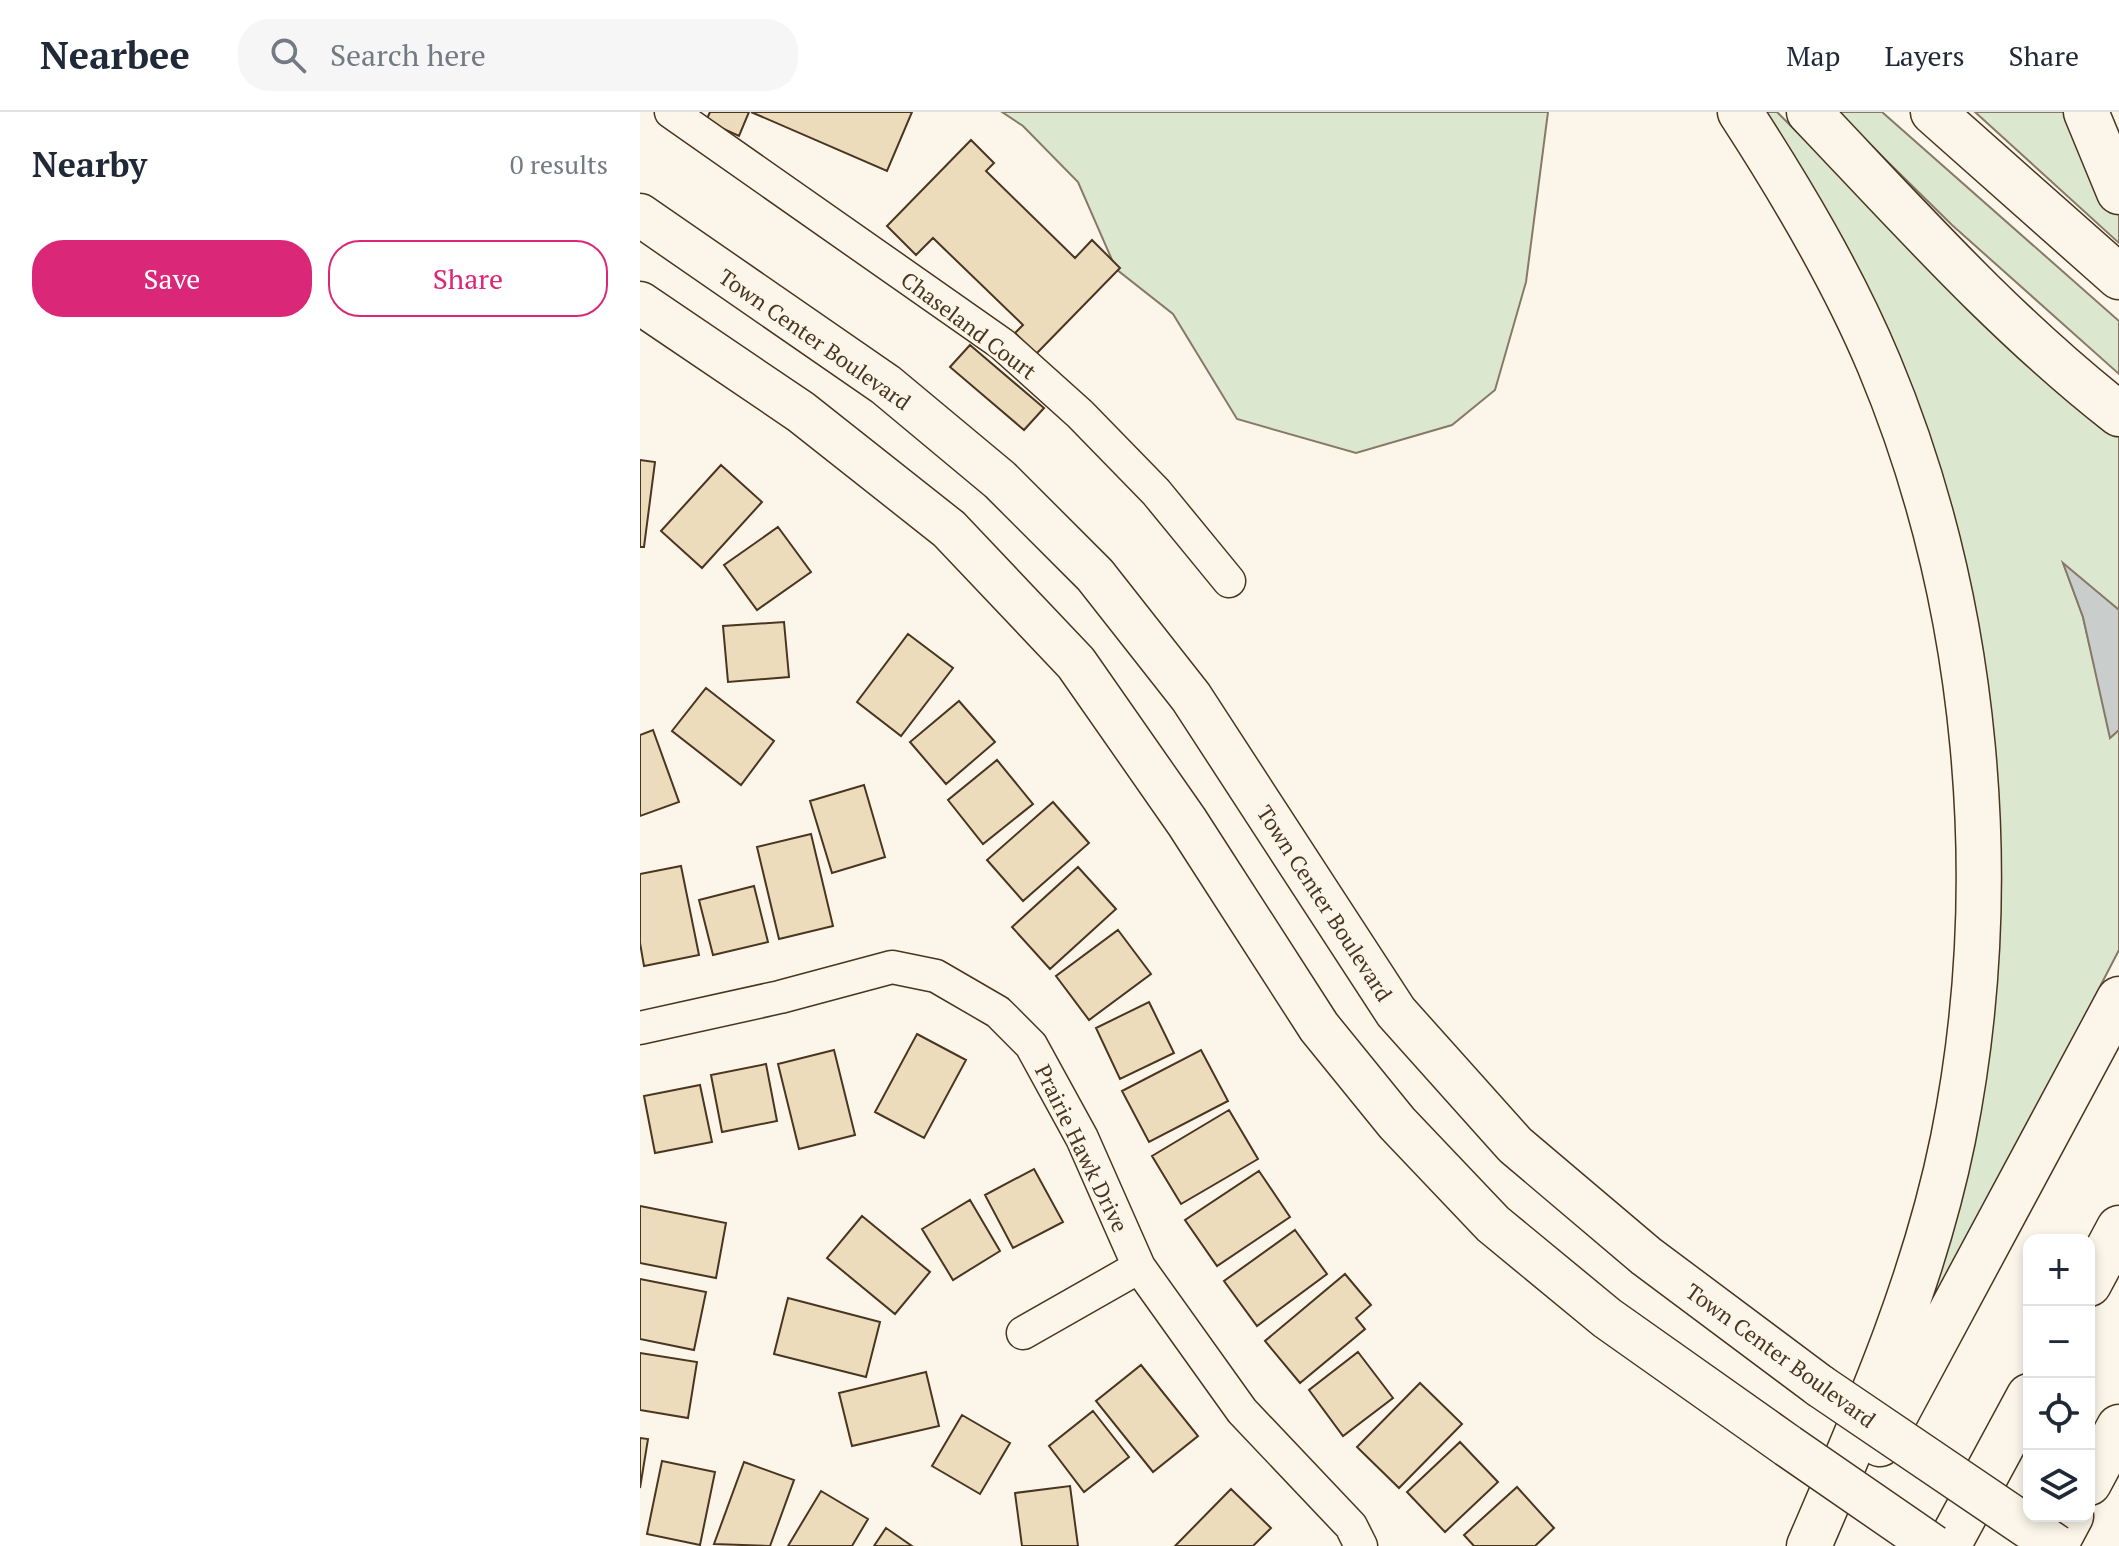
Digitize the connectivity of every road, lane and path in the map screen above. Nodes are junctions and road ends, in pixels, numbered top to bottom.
1 (671, 112) edge
2 (1740, 112) edge
3 (1809, 112) edge
4 (1933, 112) edge
5 (2086, 112) edge
6 (2109, 112) edge
7 (2119, 121) edge
8 (2119, 192) edge
9 (640, 215) edge
10 (2119, 277) edge
11 (640, 303) edge
12 (2119, 414) edge
13 (1229, 581) dead end
14 (2119, 999) edge
15 (640, 1028) edge
16 (2119, 1228) edge
17 (1139, 1267) junction
18 (2095, 1273) edge
19 (1023, 1333) dead end
20 (2023, 1407) edge
21 (2119, 1427) edge
22 (2095, 1472) edge
23 (2068, 1522) edge
24 (1361, 1546) edge
25 (1809, 1546) edge
26 (1824, 1546) edge
27 (1933, 1546) edge
28 (1948, 1546) edge
29 (2056, 1546) edge

1 - 13 street, Chaseland Court
2 - 25 highway
3 - 12 highway
4 - 10 highway
5 - 8 highway
6 - 7 highway
9 - 29 main road, Town Center Boulevard, bridge
11 - 27 main road, bridge
14 - 26 highway
15 - 17 street, Prairie Hawk Drive
16 - 18 highway
17 - 19 street
17 - 24 street, Prairie Hawk Drive
20 - 28 highway
21 - 22 highway
23 - 29 highway

